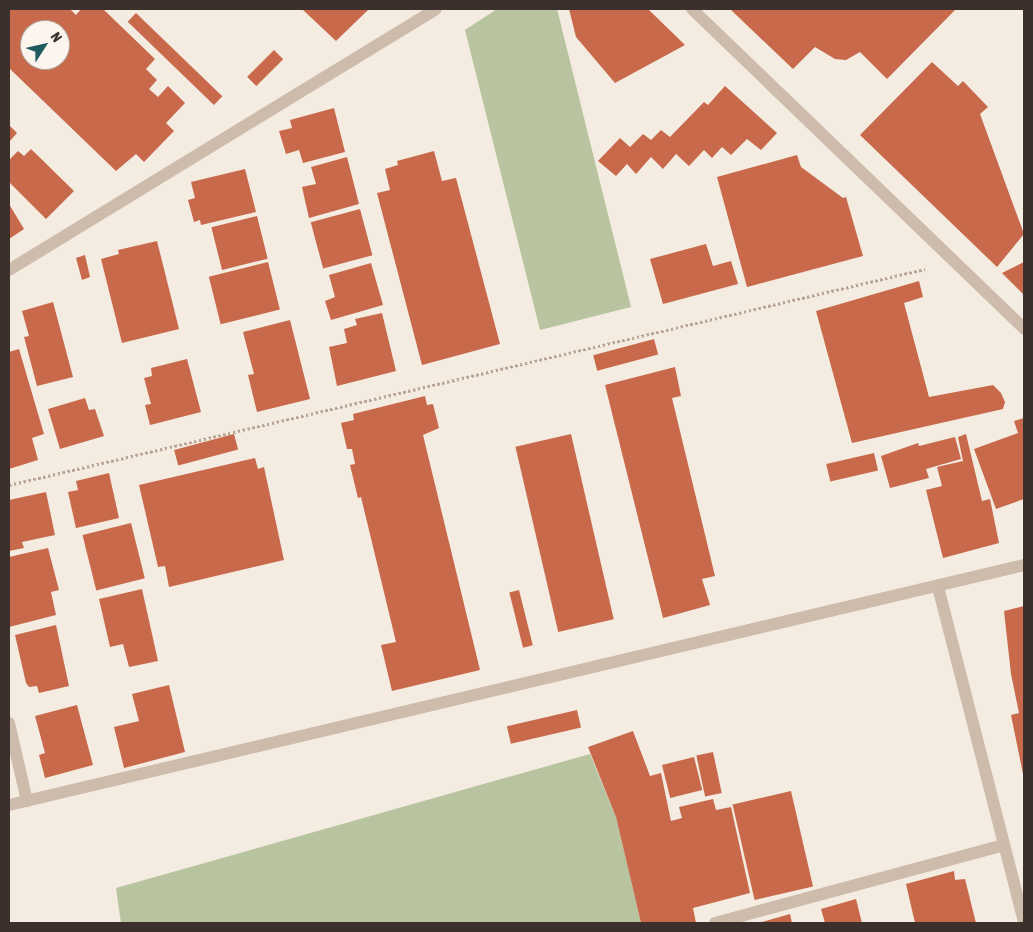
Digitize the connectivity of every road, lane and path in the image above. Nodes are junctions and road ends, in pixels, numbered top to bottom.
1 (436, 9) edge
2 (692, 9) edge
3 (952, 263) junction
4 (9, 270) edge
5 (1024, 329) edge
6 (9, 485) edge
7 (1024, 565) edge
8 (938, 587) junction
9 (9, 723) edge
10 (27, 801) junction
11 (9, 805) edge
12 (1004, 845) junction
13 (1024, 922) edge
14 (715, 923) edge

1 - 4 street
2 - 3 street
3 - 5 street
3 - 6 path
7 - 8 street
8 - 10 street
8 - 12 street
9 - 10 street
10 - 11 street
12 - 13 street
12 - 14 street

